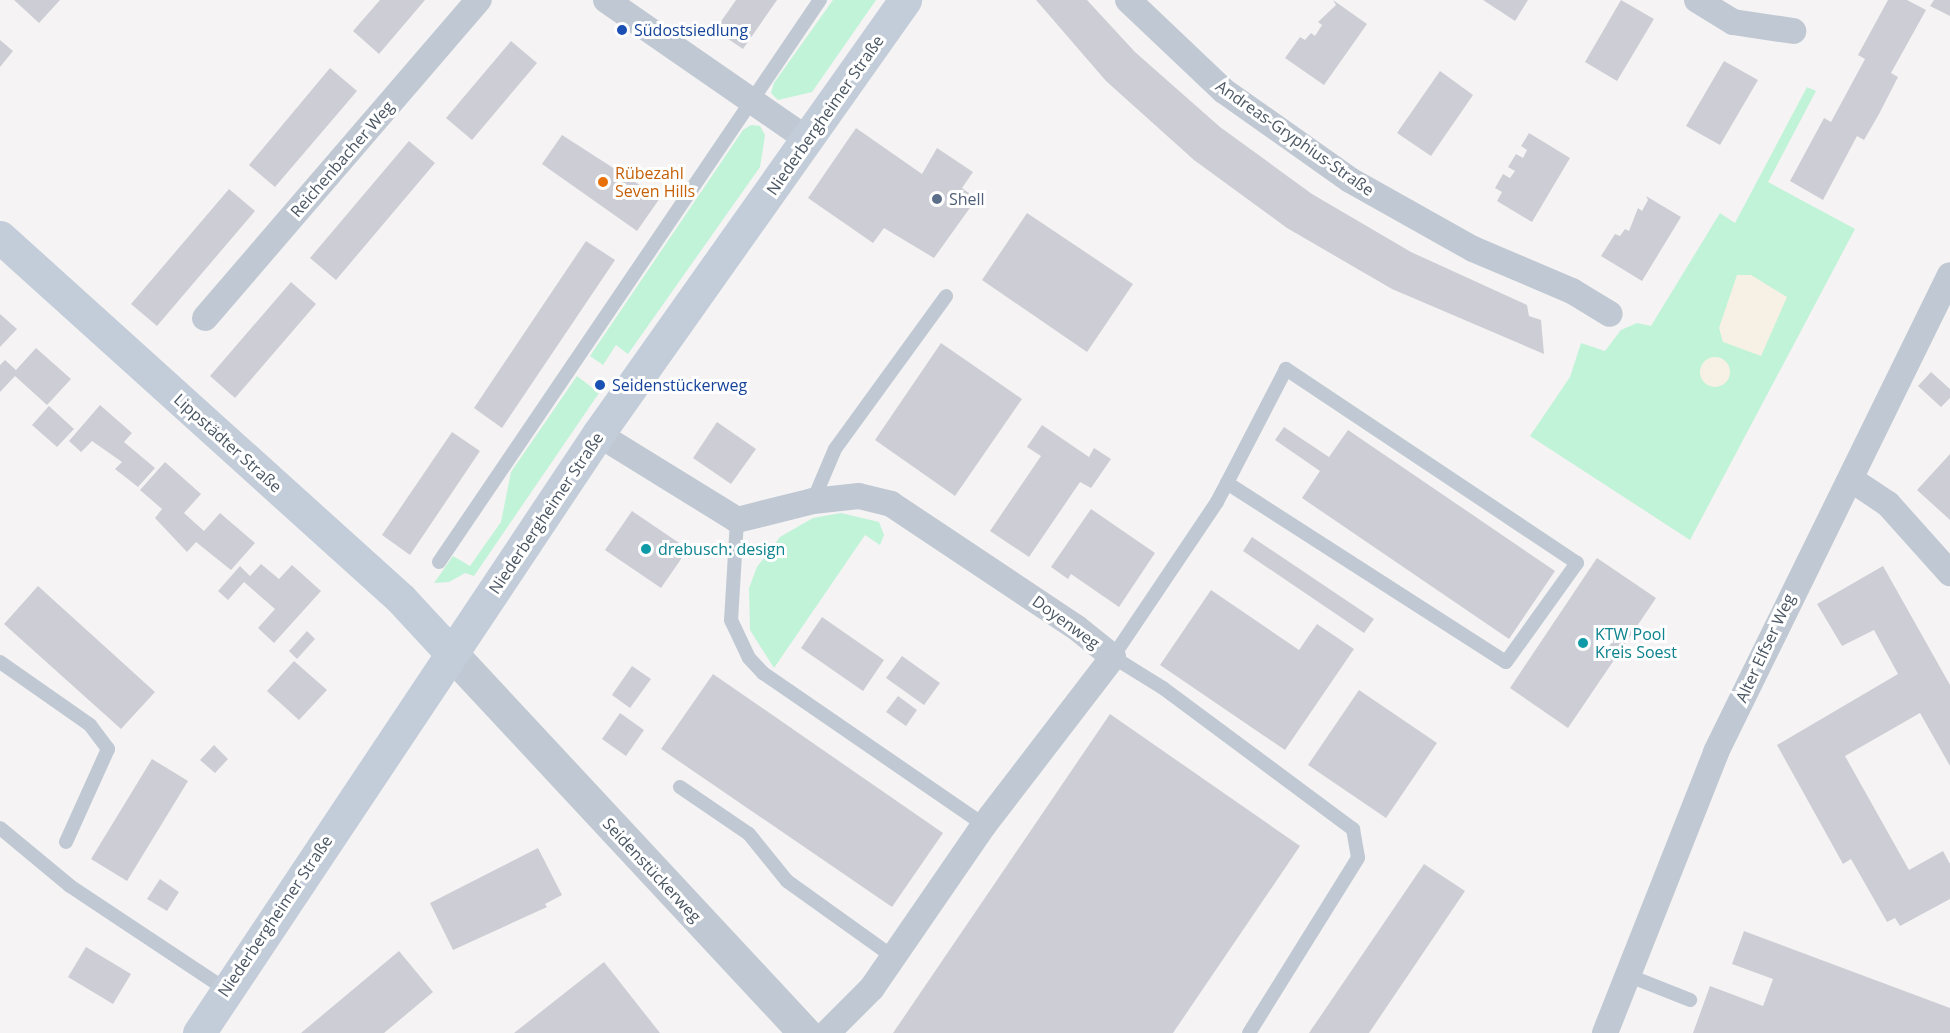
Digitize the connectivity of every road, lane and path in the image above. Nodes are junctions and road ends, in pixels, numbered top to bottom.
1 (479, 0) edge
2 (606, 0) edge
3 (820, 0) edge
4 (904, 0) edge
5 (1128, 0) edge
6 (1697, 0) edge
7 (1793, 31) dead end
8 (749, 100) junction
9 (808, 140) junction
10 (0, 237) edge
11 (1950, 275) edge
12 (946, 296) dead end
13 (1610, 314) dead end
14 (205, 318) dead end
15 (598, 434) junction
16 (1852, 480) junction
17 (1227, 483) junction
18 (813, 501) junction
19 (737, 520) junction
20 (438, 562) dead end
21 (1950, 573) edge
22 (451, 653) junction
23 (1113, 657) junction
24 (0, 662) edge
25 (680, 787) dead end
26 (984, 825) junction
27 (0, 828) edge
28 (66, 842) dead end
29 (893, 957) junction
30 (1627, 975) junction
31 (225, 988) junction
32 (1690, 1000) dead end
33 (199, 1033) edge
34 (806, 1033) edge
35 (826, 1033) edge
36 (1249, 1033) edge
37 (1605, 1033) edge

1 - 14 street, Reichenbacher Weg
2 - 8 street
3 - 8 lane
4 - 9 main road, Niederbergheimer Straße
5 - 13 street, Andreas-Gryphius-Straße
6 - 7 street
8 - 9 street
8 - 20 lane
9 - 15 main road, Niederbergheimer Straße
10 - 22 main road, Lippstädter Straße
11 - 16 street, Alter Elfser Weg
12 - 18 lane
15 - 19 street
15 - 22 main road, Niederbergheimer Straße
16 - 21 street
16 - 30 street, Alter Elfser Weg
17 - 17 lane
17 - 23 lane
18 - 19 street, Doyenweg
18 - 23 street, Doyenweg
19 - 26 lane
22 - 31 main road, Niederbergheimer Straße
22 - 34 street, Seidenstückerweg
23 - 26 street, Doyenweg
23 - 36 lane
24 - 28 lane
25 - 29 lane
26 - 29 street, Doyenweg
27 - 31 lane
29 - 35 street, Doyenweg
30 - 32 lane
30 - 37 street, Alter Elfser Weg
31 - 33 main road, Niederbergheimer Straße

